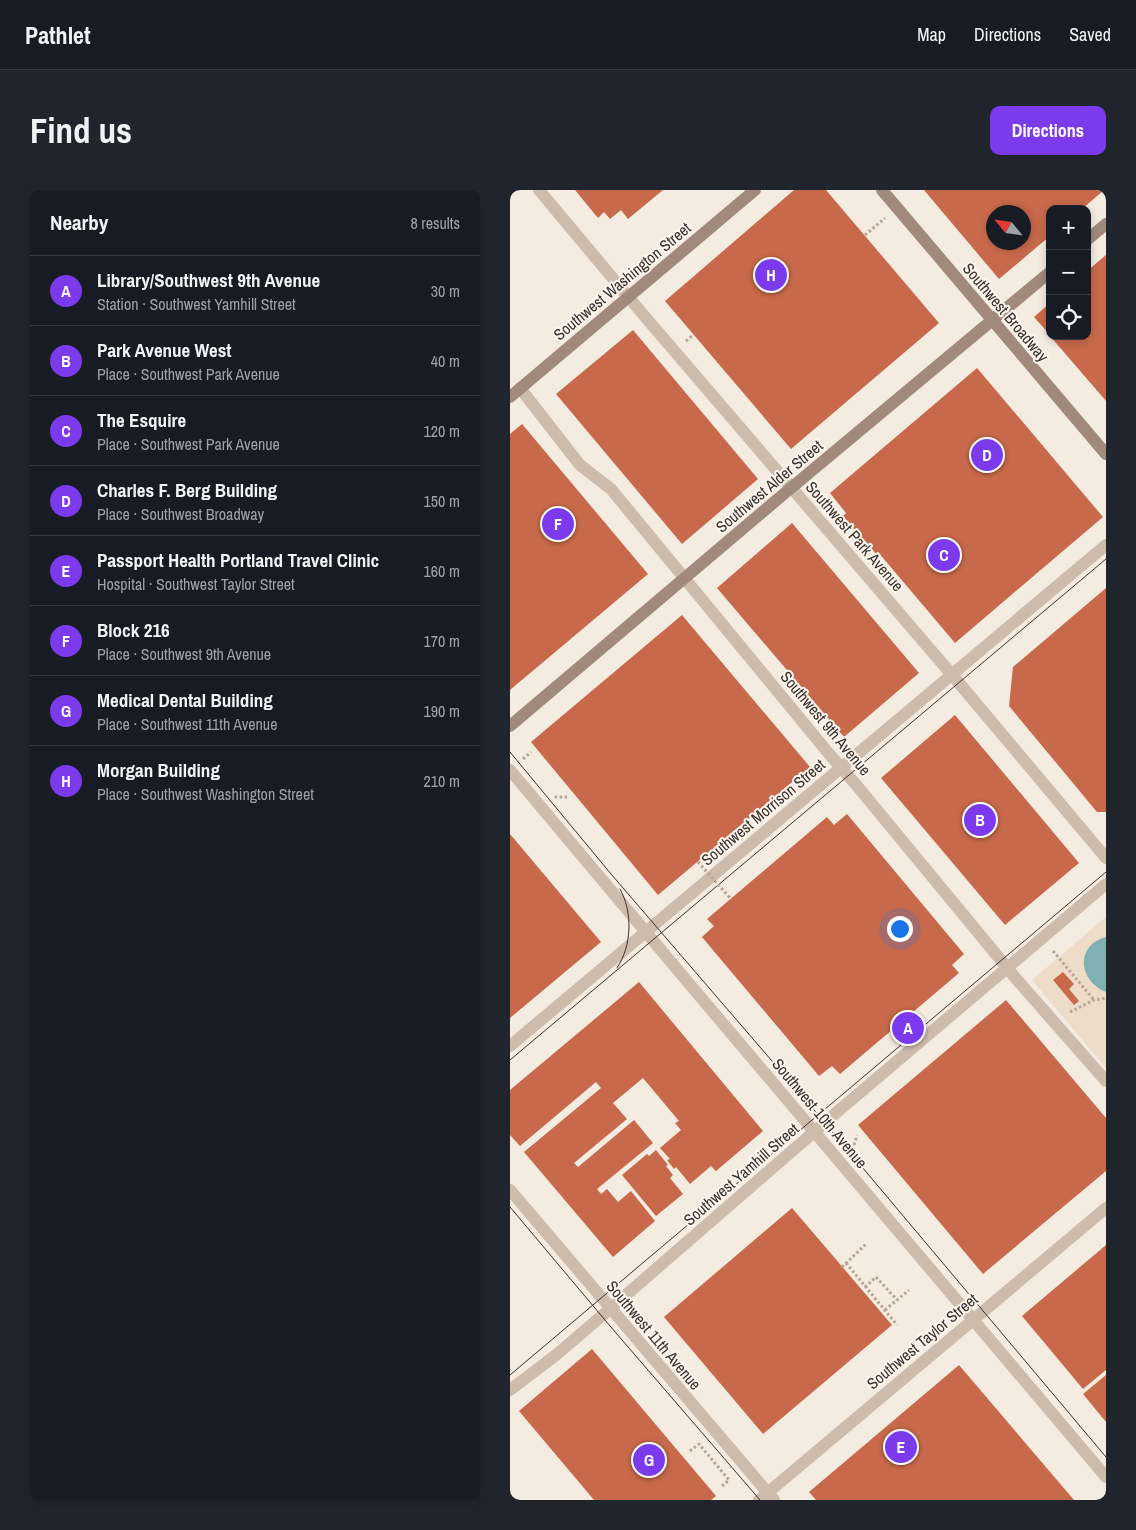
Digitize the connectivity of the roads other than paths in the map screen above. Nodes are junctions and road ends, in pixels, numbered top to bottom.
1 (539, 190) edge
2 (755, 190) edge
3 (882, 190) edge
4 (1106, 224) edge
5 (1091, 237) edge
6 (1046, 275) edge
7 (629, 296) junction
8 (992, 321) junction
9 (520, 388) junction
10 (510, 397) edge
11 (1106, 454) edge
12 (792, 488) junction
13 (1106, 545) edge
14 (684, 578) junction
15 (951, 674) junction
16 (510, 726) edge
17 (841, 767) junction
18 (510, 770) edge
19 (1106, 858) edge
20 (1106, 884) edge
21 (645, 932) junction
22 (1007, 968) junction
23 (510, 1046) edge
24 (1106, 1082) edge
25 (815, 1132) junction
26 (510, 1190) edge
27 (1106, 1208) edge
28 (610, 1308) junction
29 (974, 1319) junction
30 (510, 1390) edge
31 (1106, 1477) edge
32 (767, 1498) edge

1 - 7 street, Southwest Park Avenue
2 - 7 main road, Southwest Washington Street
3 - 8 main road, Southwest Broadway
4 - 5 main road
6 - 8 main road, Southwest Alder Street
7 - 9 main road, Southwest Washington Street
7 - 12 street, Southwest Park Avenue
8 - 11 main road, Southwest Broadway
8 - 12 main road, Southwest Alder Street
9 - 10 main road, Southwest Washington Street
9 - 14 street, Southwest 9th Avenue
12 - 14 main road, Southwest Alder Street
12 - 15 street, Southwest Park Avenue
13 - 15 street, Southwest Morrison Street
14 - 16 main road, Southwest Alder Street
14 - 17 street, Southwest 9th Avenue
15 - 17 street, Southwest Morrison Street
15 - 19 street, Southwest Park Avenue
17 - 21 street, Southwest Morrison Street
17 - 22 street, Southwest 9th Avenue
18 - 21 street, Southwest 10th Avenue
20 - 22 street, Southwest Yamhill Street
21 - 23 street, Southwest Morrison Street
21 - 25 street, Southwest 10th Avenue
22 - 24 street, Southwest 9th Avenue
22 - 25 street, Southwest Yamhill Street
25 - 28 street, Southwest Yamhill Street
25 - 29 street, Southwest 10th Avenue
26 - 28 street, Southwest 11th Avenue
27 - 29 street, Southwest Taylor Street
28 - 30 street, Southwest Yamhill Street
28 - 32 street, Southwest 11th Avenue
29 - 31 street, Southwest 10th Avenue
29 - 32 street, Southwest Taylor Street

